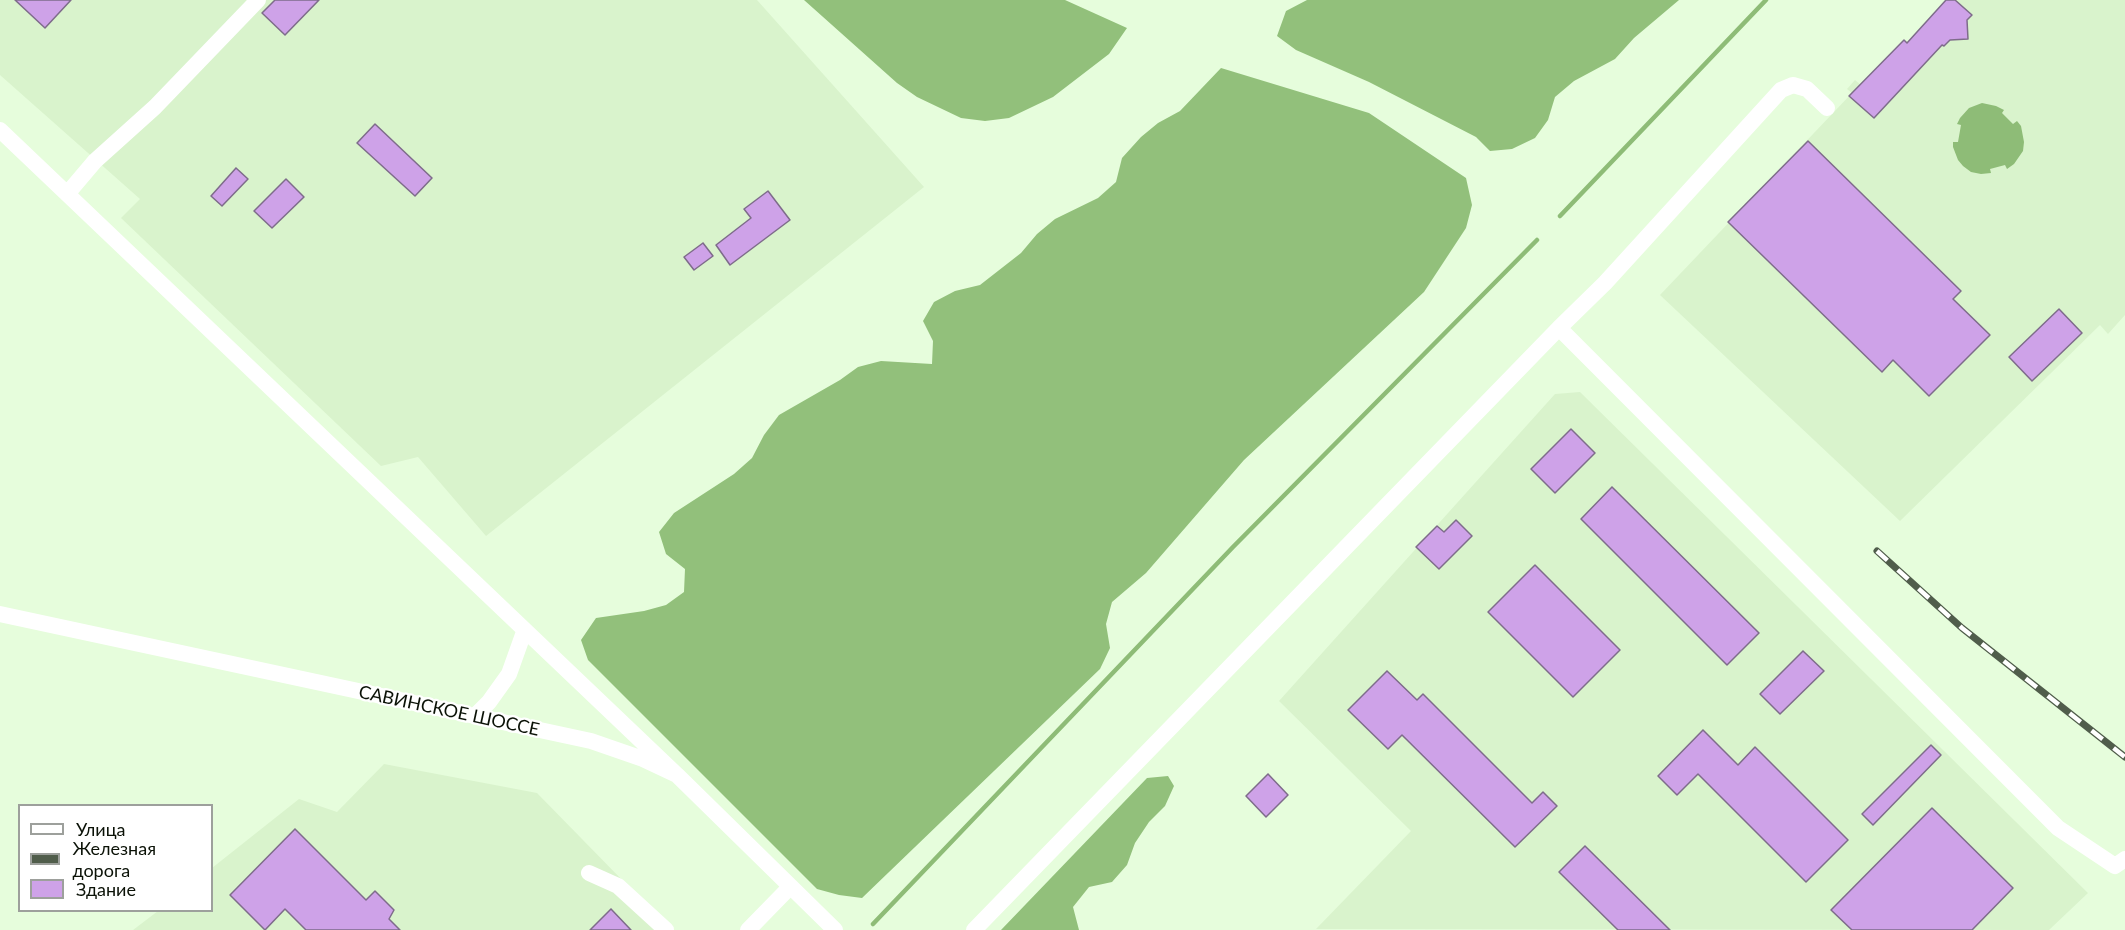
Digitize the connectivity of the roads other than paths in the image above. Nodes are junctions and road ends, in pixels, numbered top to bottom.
1 (258, 0) edge
2 (1827, 108) dead end
3 (0, 130) edge
4 (67, 194) junction
5 (1559, 328) junction
6 (0, 614) edge
7 (524, 632) junction
8 (475, 716) junction
9 (677, 776) junction
10 (2125, 859) edge
11 (589, 873) dead end
12 (790, 887) junction
13 (666, 930) edge
14 (748, 930) edge
15 (834, 930) edge
16 (974, 930) edge

1 - 4 street
2 - 5 street
3 - 4 street
4 - 7 street
5 - 10 street
5 - 16 street
6 - 8 street, САВИНСКОЕ ШОССЕ
7 - 8 street
7 - 9 street
8 - 9 street, САВИНСКОЕ ШОССЕ
9 - 12 street, САВИНСКОЕ ШОССЕ
11 - 13 street
12 - 14 street
12 - 15 street, САВИНСКОЕ ШОССЕ

